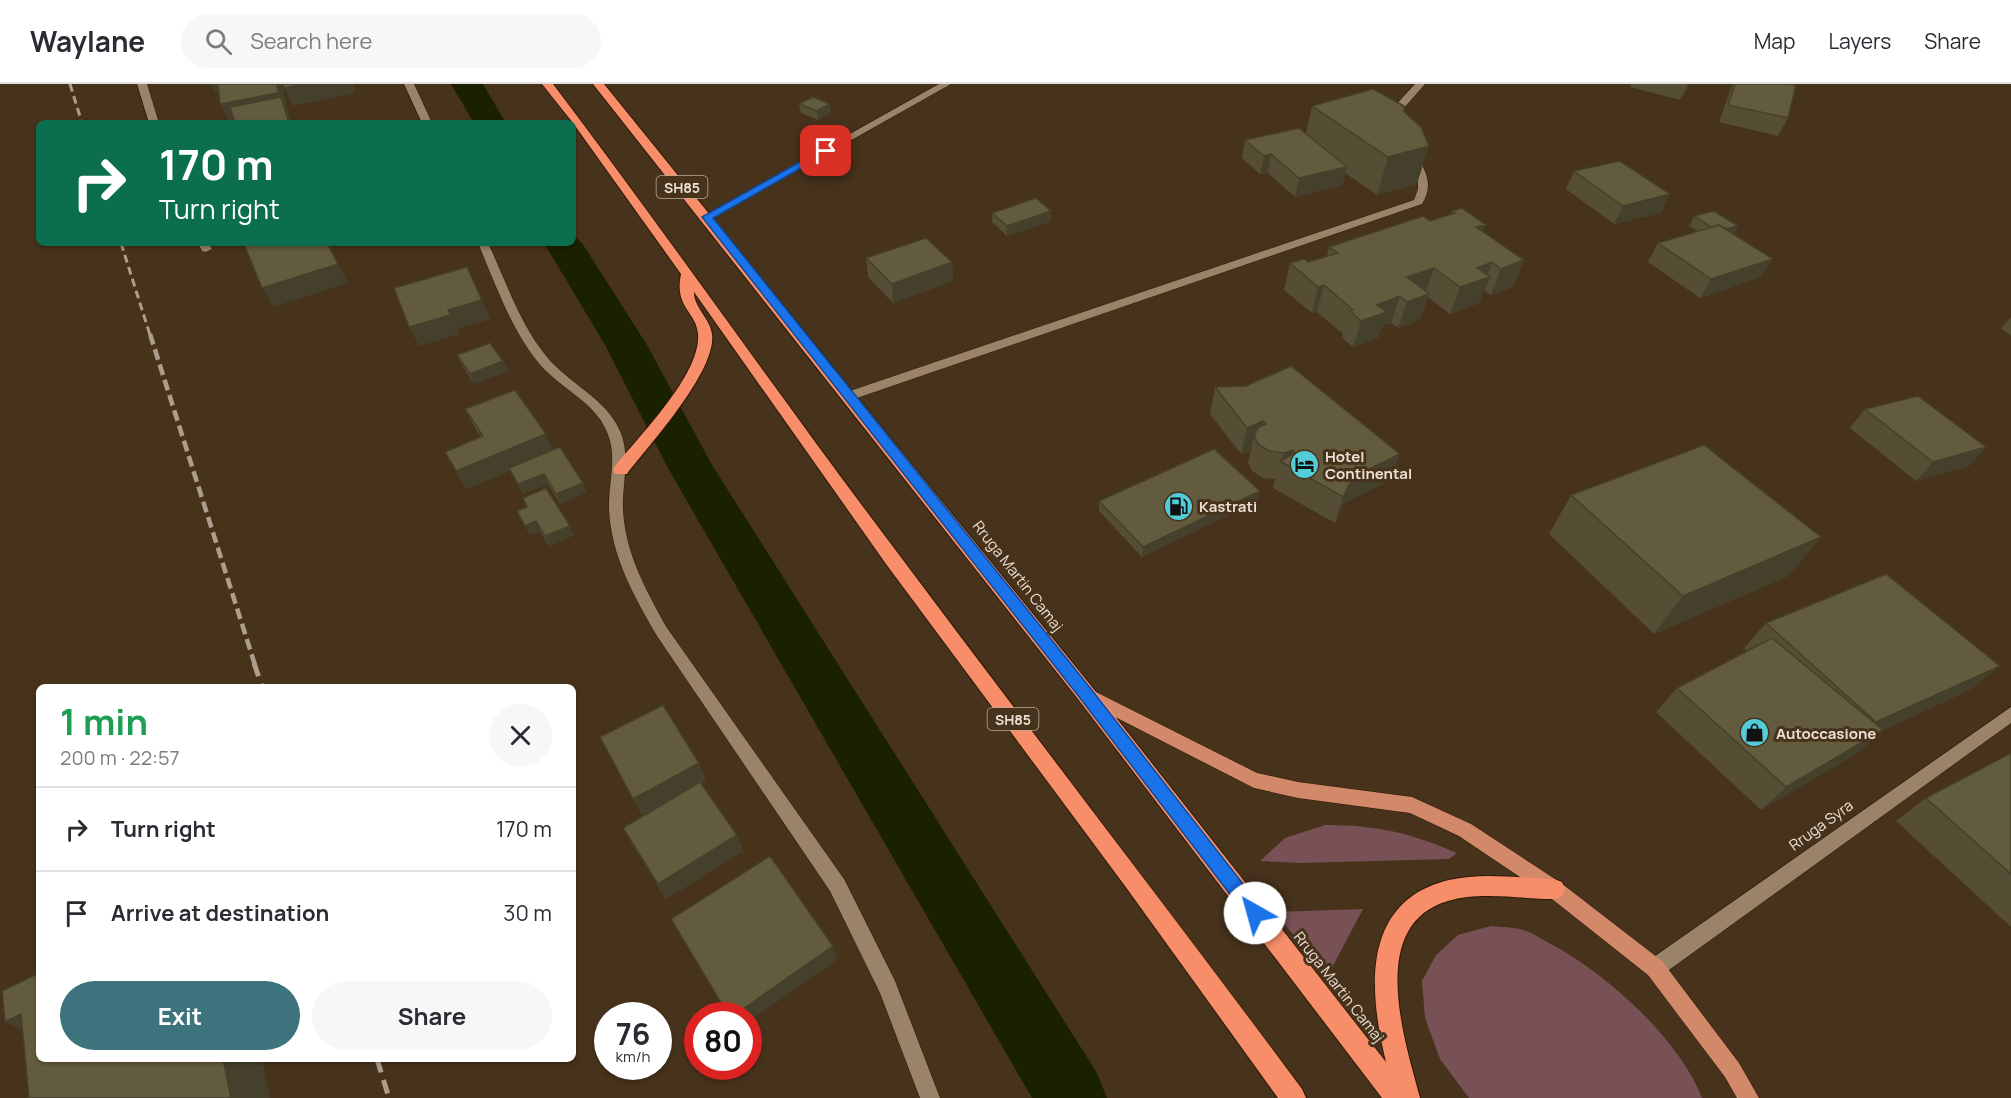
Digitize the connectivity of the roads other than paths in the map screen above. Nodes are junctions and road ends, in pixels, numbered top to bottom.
1 (142, 84) edge
2 (409, 84) edge
3 (547, 84) edge
4 (598, 84) edge
5 (946, 84) edge
6 (1420, 84) edge
7 (153, 120) edge
8 (426, 120) edge
9 (573, 120) edge
10 (576, 124) edge
11 (707, 217) junction
12 (484, 246) edge
13 (687, 275) junction
14 (849, 396) junction
15 (621, 470) junction
16 (1086, 693) junction
17 (2011, 714) edge
18 (1554, 889) junction
19 (1655, 968) junction
20 (930, 1098) edge
21 (1293, 1098) edge
22 (1398, 1098) edge
23 (1407, 1098) edge
24 (1749, 1098) edge

1 - 7 street
2 - 8 street
3 - 9 highway, SH85
4 - 11 highway, Rruga Martin Camaj / SH85
5 - 11 street
6 - 14 street
10 - 13 highway, SH85
11 - 14 highway, Rruga Martin Camaj / SH85
12 - 15 street
13 - 15 highway
13 - 21 highway, SH85
14 - 16 highway, Rruga Martin Camaj / SH85
15 - 20 street
16 - 18 main road
16 - 22 highway, Rruga Martin Camaj / SH85
17 - 19 street, Rruga Syra
18 - 19 main road
18 - 23 highway
19 - 24 main road

